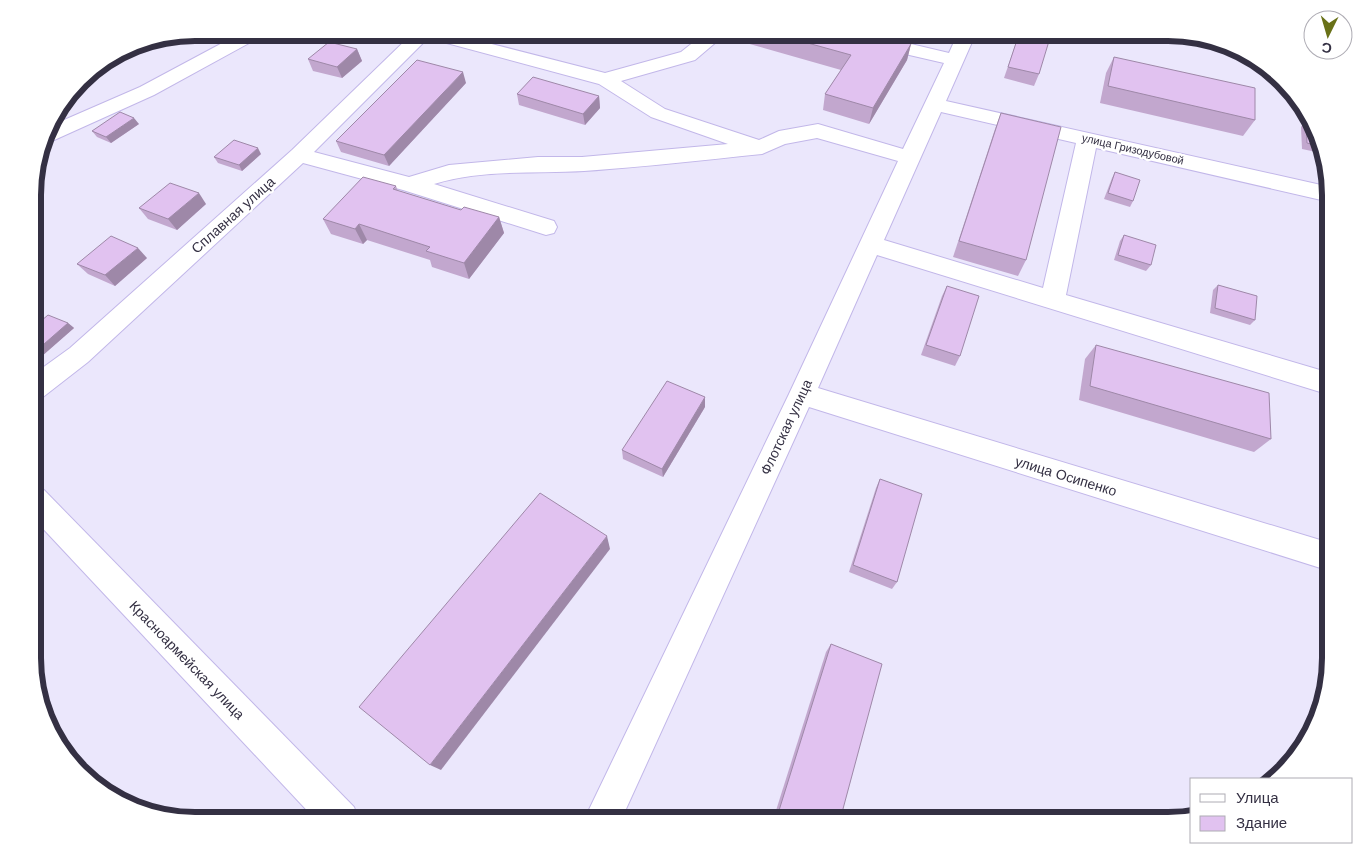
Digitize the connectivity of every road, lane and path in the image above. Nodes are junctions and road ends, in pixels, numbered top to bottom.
1 (238, 41) edge
2 (414, 41) edge
3 (462, 41) edge
4 (706, 41) edge
5 (872, 41) edge
6 (963, 41) edge
7 (955, 60) junction
8 (605, 78) junction
9 (936, 105) junction
10 (55, 132) edge
11 (1087, 139) junction
12 (762, 147) junction
13 (299, 155) junction
14 (910, 158) junction
15 (409, 184) junction
16 (1321, 192) edge
17 (546, 227) dead end
18 (871, 245) junction
19 (1052, 300) junction
20 (1321, 381) edge
21 (41, 383) edge
22 (802, 394) junction
23 (41, 507) edge
24 (1321, 554) edge
25 (333, 812) edge
26 (606, 812) edge

1 - 10 street
2 - 13 street, Сплавная улица
3 - 8 street
4 - 8 street
5 - 7 street
6 - 7 street, Флотская улица
7 - 9 street, Флотская улица
8 - 12 street
9 - 11 street, улица Гризодубовой
9 - 14 street, Флотская улица
11 - 16 street, улица Гризодубовой
11 - 19 street
12 - 14 street
12 - 15 street
13 - 15 street
13 - 21 street, Сплавная улица
14 - 18 street, Флотская улица
15 - 17 street
18 - 19 street
18 - 22 street, Флотская улица
19 - 20 street
22 - 24 street, улица Осипенко
22 - 26 street, Флотская улица
23 - 25 street, Красноармейская улица

